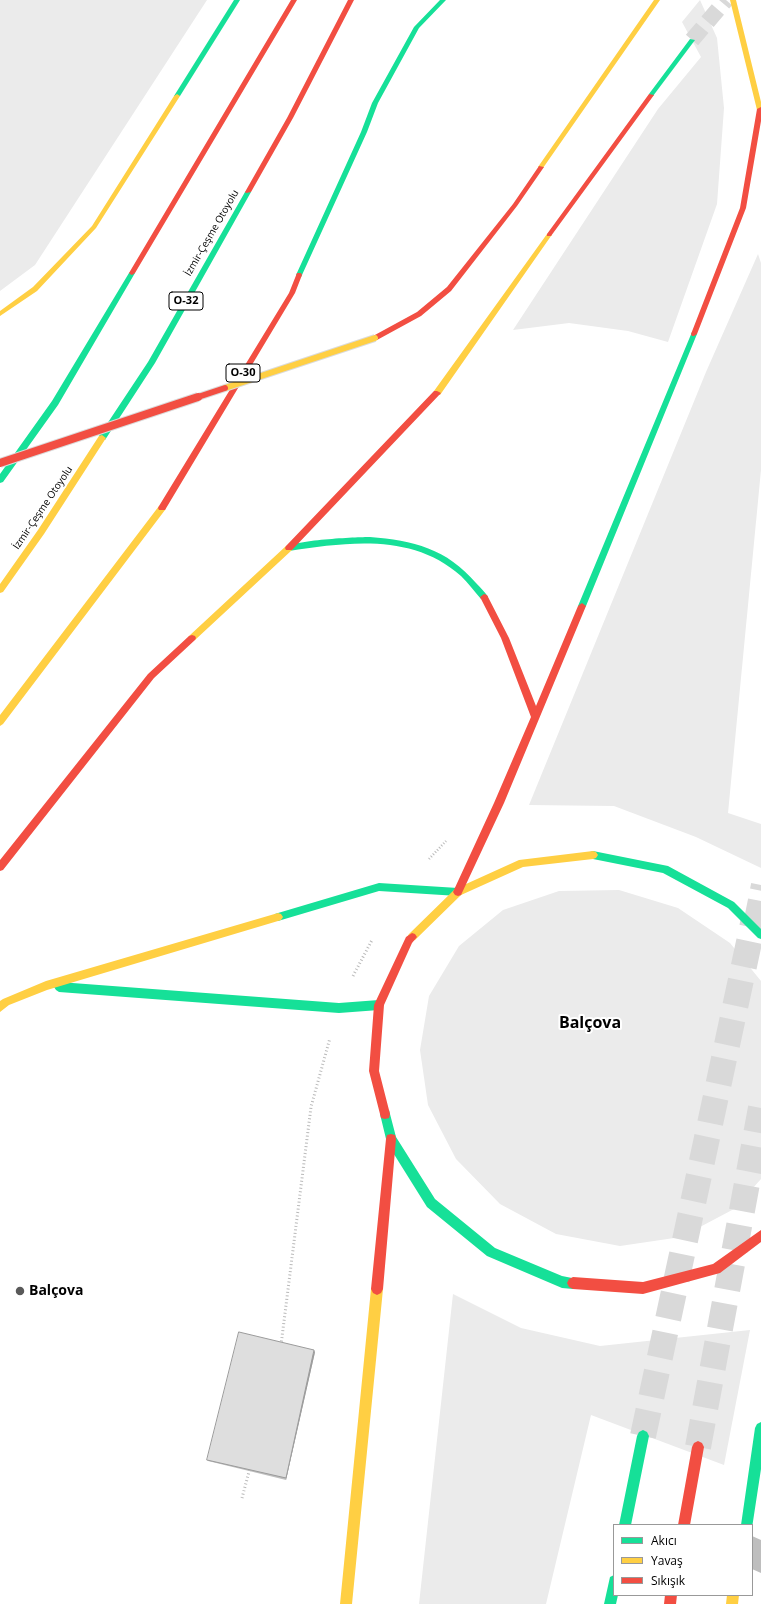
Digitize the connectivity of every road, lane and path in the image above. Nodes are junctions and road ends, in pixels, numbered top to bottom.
1 (237, 0) edge
2 (294, 0) edge
3 (351, 0) edge
4 (443, 0) edge
5 (657, 0) edge
6 (734, 0) edge
7 (692, 40) tunnel mouth
8 (760, 111) edge
9 (0, 314) edge
10 (0, 463) edge
11 (0, 480) edge
12 (289, 548) junction
13 (0, 590) edge
14 (535, 716) junction
15 (0, 722) edge
16 (0, 867) edge
17 (458, 892) junction
18 (761, 935) edge
19 (46, 986) junction
20 (379, 1005) junction
21 (0, 1007) edge
22 (391, 1139) junction
23 (761, 1235) edge
24 (281, 1344) edge
25 (279, 1352) edge
26 (761, 1428) edge
27 (643, 1436) tunnel mouth
28 (698, 1447) tunnel mouth
29 (252, 1460) edge
30 (242, 1498) dead end
31 (625, 1524) edge
32 (684, 1524) edge
33 (747, 1524) edge
34 (753, 1552) edge
35 (761, 1558) edge
36 (613, 1587) edge
37 (346, 1604) edge
38 (610, 1604) edge

1 - 9 main road
2 - 11 main road
3 - 13 main road, İzmir-Çeşme Otoyolu / O-32
4 - 15 main road, O-30
5 - 10 main road, bridge
6 - 8 main road
7 - 12 main road
8 - 14 main road
12 - 14 main road
12 - 16 main road
14 - 17 main road
17 - 18 main road
17 - 19 main road
17 - 20 main road
19 - 20 main road
19 - 21 main road
20 - 22 main road
22 - 23 main road
22 - 37 main road
24 - 25 path
26 - 33 main road
27 - 31 main road
28 - 32 main road
29 - 30 path
34 - 35 street
36 - 38 main road

